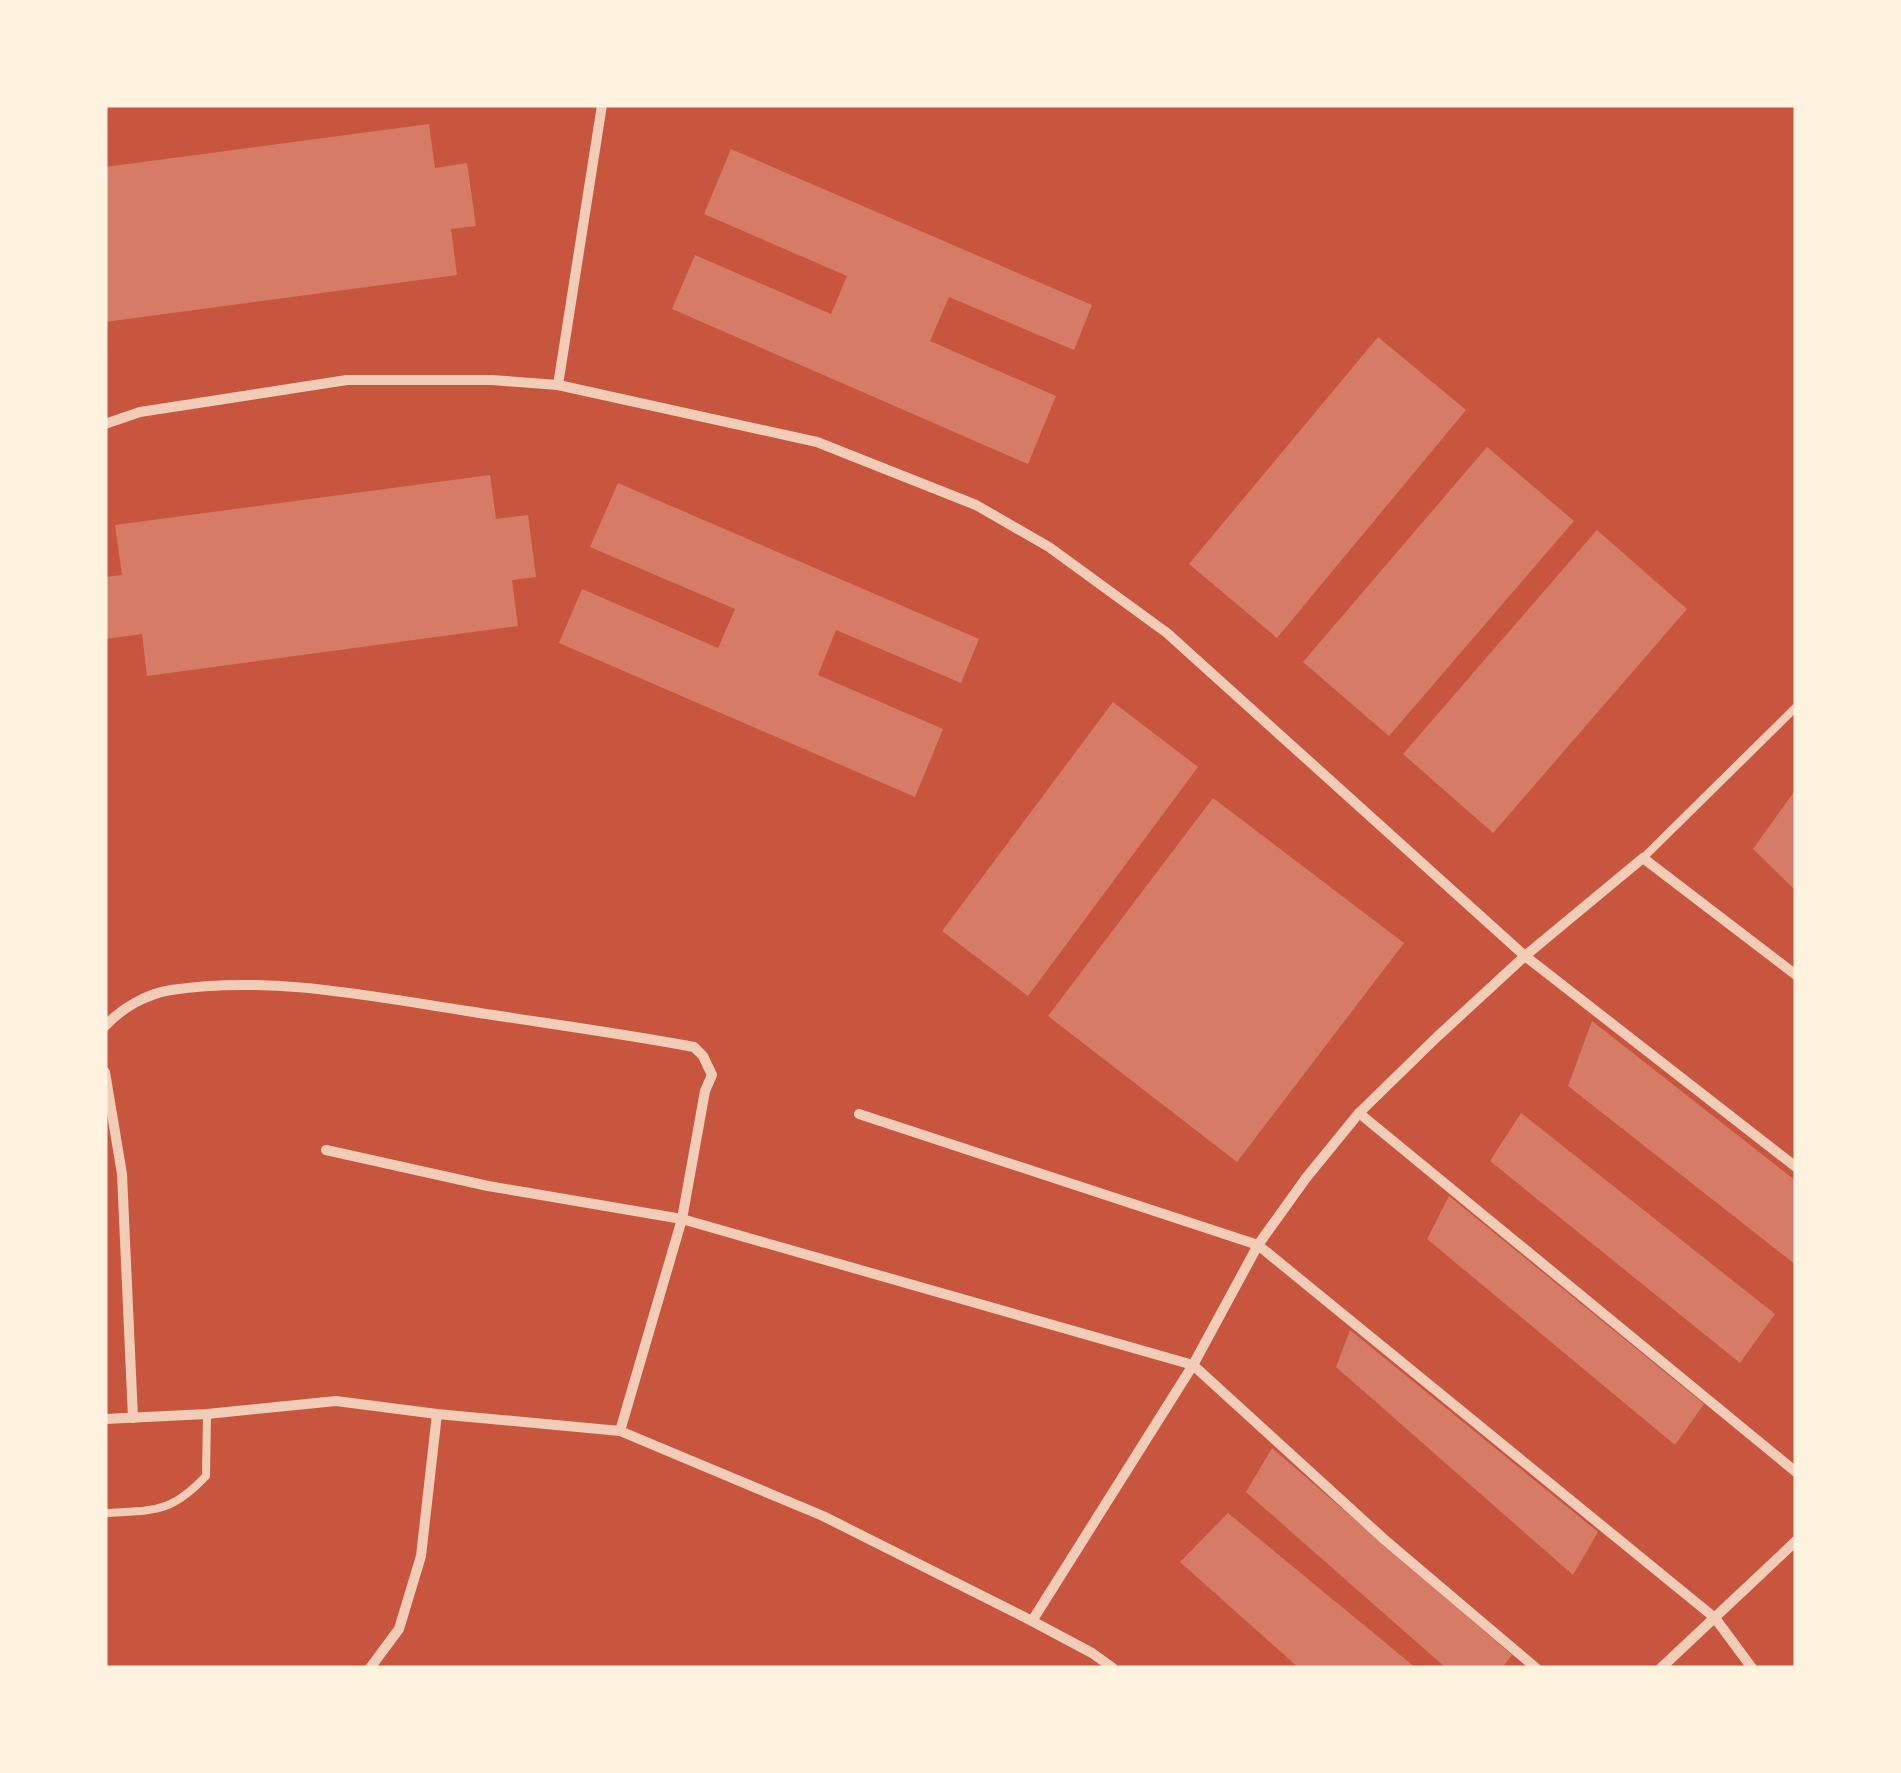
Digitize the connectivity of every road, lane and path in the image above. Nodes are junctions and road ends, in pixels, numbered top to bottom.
1 (602, 105) edge
2 (558, 385) junction
3 (105, 424) edge
4 (1796, 707) edge
5 (1643, 858) junction
6 (1525, 956) junction
7 (1796, 975) edge
8 (105, 1026) edge
9 (105, 1072) edge
10 (1358, 1113) junction
11 (859, 1114) dead end
12 (326, 1150) dead end
13 (1796, 1167) edge
14 (105, 1174) edge
15 (122, 1174) junction
16 (682, 1219) junction
17 (1258, 1245) junction
18 (1194, 1365) junction
19 (206, 1414) junction
20 (437, 1414) junction
21 (105, 1418) edge
22 (132, 1418) junction
23 (620, 1431) junction
24 (1796, 1472) edge
25 (105, 1513) edge
26 (1796, 1541) edge
27 (1715, 1618) junction
28 (1032, 1621) junction
29 (370, 1668) edge
30 (1113, 1668) edge
31 (1536, 1668) edge
32 (1661, 1668) edge
33 (1752, 1668) edge

1 - 2 street
2 - 3 street
2 - 6 street
4 - 5 lane
5 - 6 street
5 - 7 street
6 - 10 street
6 - 13 street
8 - 16 street
9 - 15 street
10 - 17 street
10 - 24 street
11 - 17 street
12 - 16 street
14 - 15 street
15 - 22 street
16 - 18 street
16 - 23 street
17 - 18 street
17 - 27 street
18 - 28 street
18 - 31 street
19 - 20 street
19 - 22 street
19 - 25 lane
20 - 23 street
20 - 29 street
21 - 22 street
23 - 28 street
26 - 27 street
27 - 32 street
27 - 33 street
28 - 30 street

